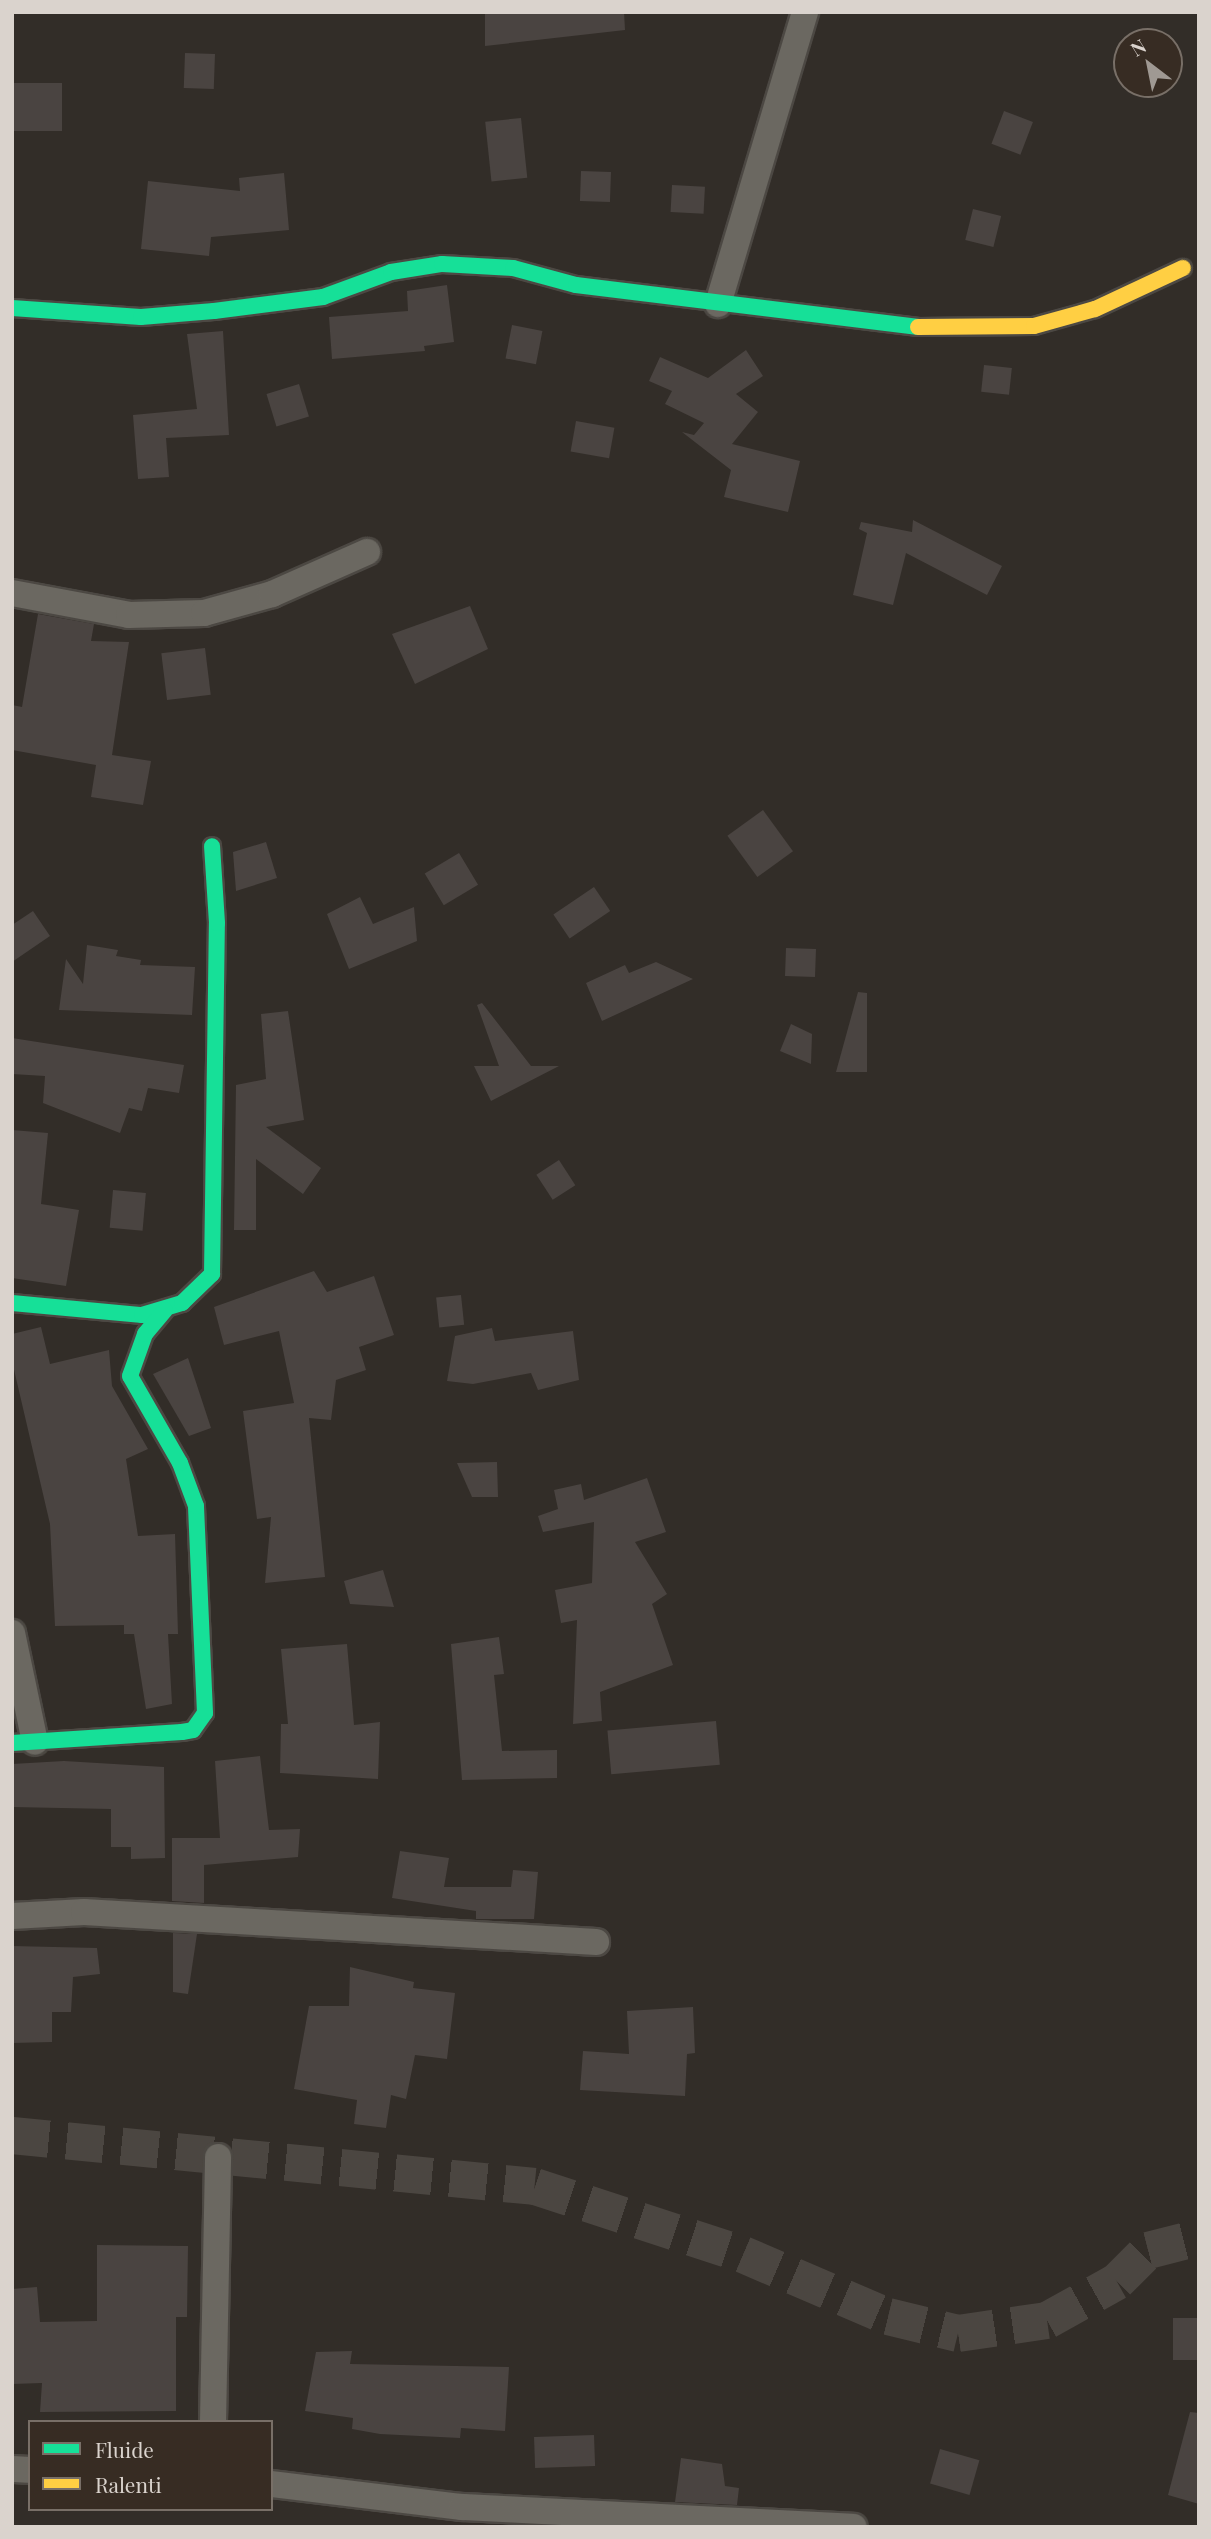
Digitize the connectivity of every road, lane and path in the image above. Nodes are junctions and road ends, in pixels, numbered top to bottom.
1 (805, 12) edge
2 (1183, 268) dead end
3 (718, 304) junction
4 (12, 308) edge
5 (367, 552) dead end
6 (12, 593) edge
7 (212, 846) dead end
8 (12, 1303) edge
9 (165, 1310) junction
10 (12, 1633) edge
11 (24, 1742) edge
12 (12, 1916) edge
13 (596, 1942) dead end
14 (218, 2157) dead end
15 (213, 2420) edge
16 (273, 2484) edge
17 (853, 2527) edge

1 - 3 street
2 - 3 street
3 - 4 street
5 - 6 street
7 - 9 street
8 - 9 street
9 - 11 street
10 - 11 street
12 - 13 street
14 - 15 street
16 - 17 street

